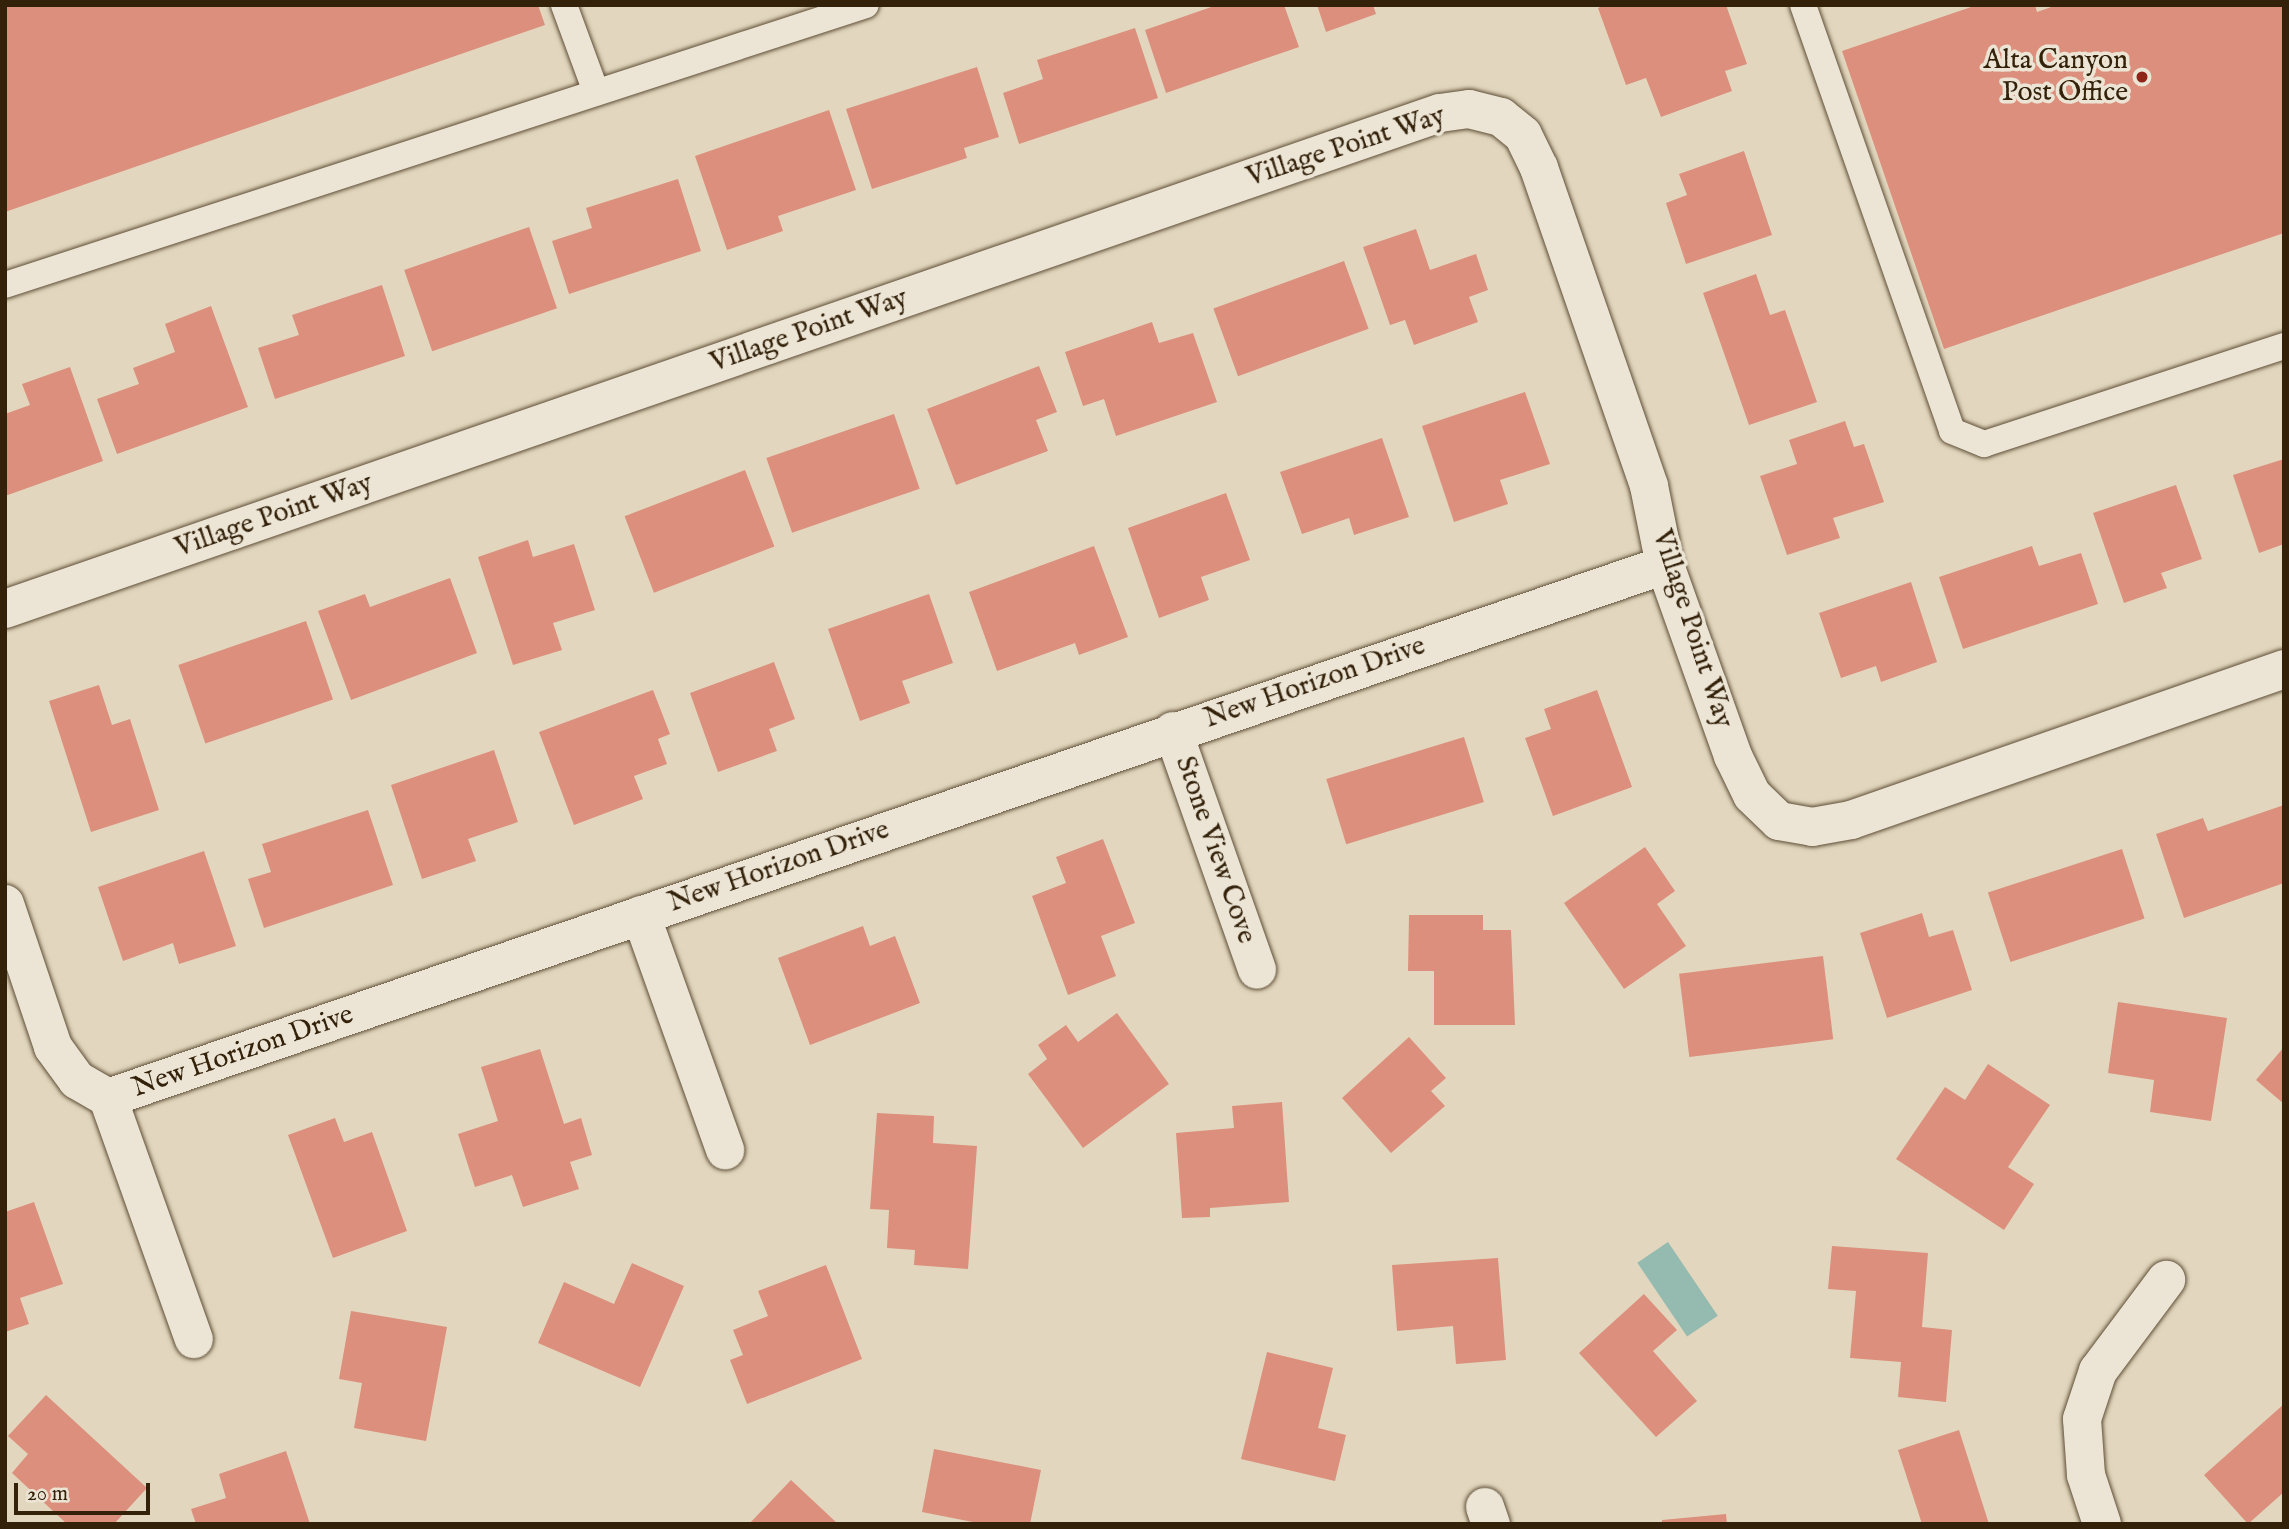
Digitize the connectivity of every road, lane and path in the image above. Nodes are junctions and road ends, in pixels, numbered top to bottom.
1 (564, 5) edge
2 (1803, 5) edge
3 (862, 6) edge
4 (596, 92) junction
5 (5, 285) edge
6 (2284, 346) edge
7 (1665, 565) junction
8 (5, 609) edge
9 (2284, 669) edge
10 (1173, 731) junction
11 (5, 904) edge
12 (641, 915) junction
13 (1257, 970) dead end
14 (108, 1098) junction
15 (725, 1150) dead end
16 (2166, 1280) dead end
17 (194, 1339) dead end
18 (2102, 1524) edge

1 - 4 lane
2 - 6 lane
3 - 4 lane
4 - 5 lane
7 - 8 street, Village Point Way
7 - 9 street, Village Point Way
7 - 10 street, New Horizon Drive
10 - 12 street, New Horizon Drive
10 - 13 street, Stone View Cove
11 - 14 street, New Horizon Drive
12 - 14 street, New Horizon Drive
12 - 15 street
14 - 17 street
16 - 18 street

